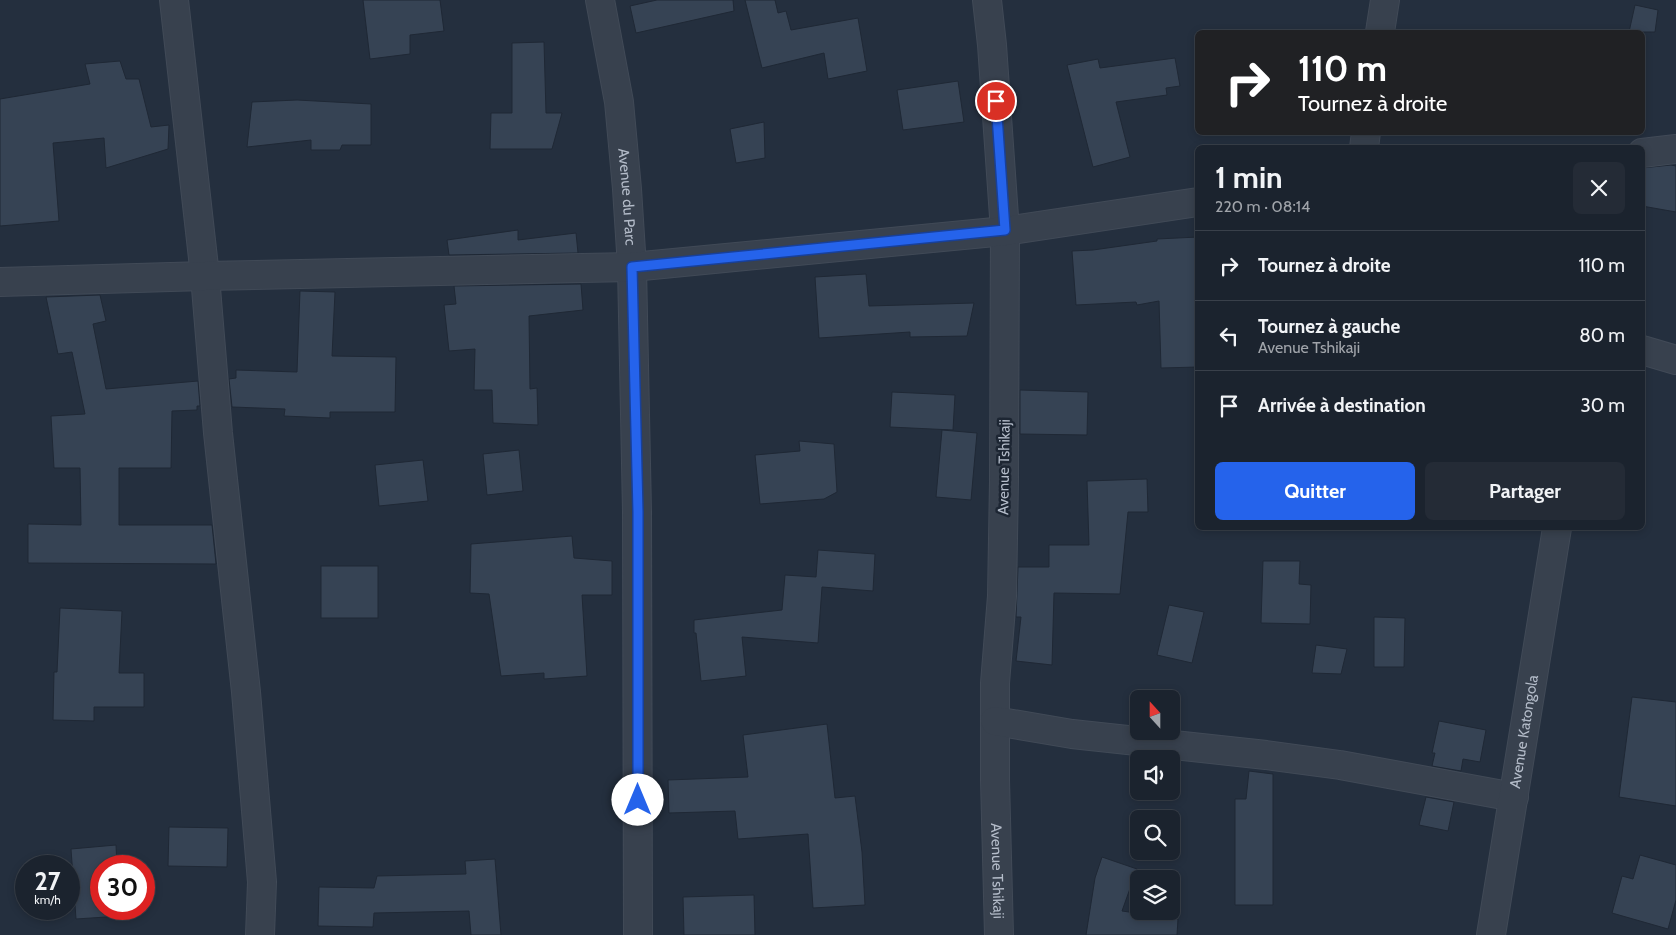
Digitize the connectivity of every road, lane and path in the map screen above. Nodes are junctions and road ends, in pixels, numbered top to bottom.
1 (174, 0) edge
2 (600, 0) edge
3 (987, 0) edge
4 (1384, 0) edge
5 (1380, 30) edge
6 (1676, 149) edge
7 (1645, 153) edge
8 (1195, 202) edge
9 (1005, 230) junction
10 (632, 267) junction
11 (205, 276) junction
12 (0, 282) edge
13 (1645, 351) edge
14 (1676, 360) edge
15 (1557, 530) edge
16 (995, 720) junction
17 (1514, 797) junction
18 (260, 935) edge
19 (638, 935) edge
20 (999, 935) edge
21 (1491, 935) edge

1 - 11 street
2 - 10 street, Avenue du Parc
3 - 9 street, Avenue Tshikaji
4 - 5 street
6 - 7 street
8 - 9 street
9 - 10 street
9 - 16 street, Avenue Tshikaji
10 - 11 street
10 - 19 street, Avenue du Parc
11 - 12 street
11 - 18 street
13 - 14 street
15 - 17 street, Avenue Katongola
16 - 17 street
16 - 20 street, Avenue Tshikaji
17 - 21 street, Avenue Katongola

